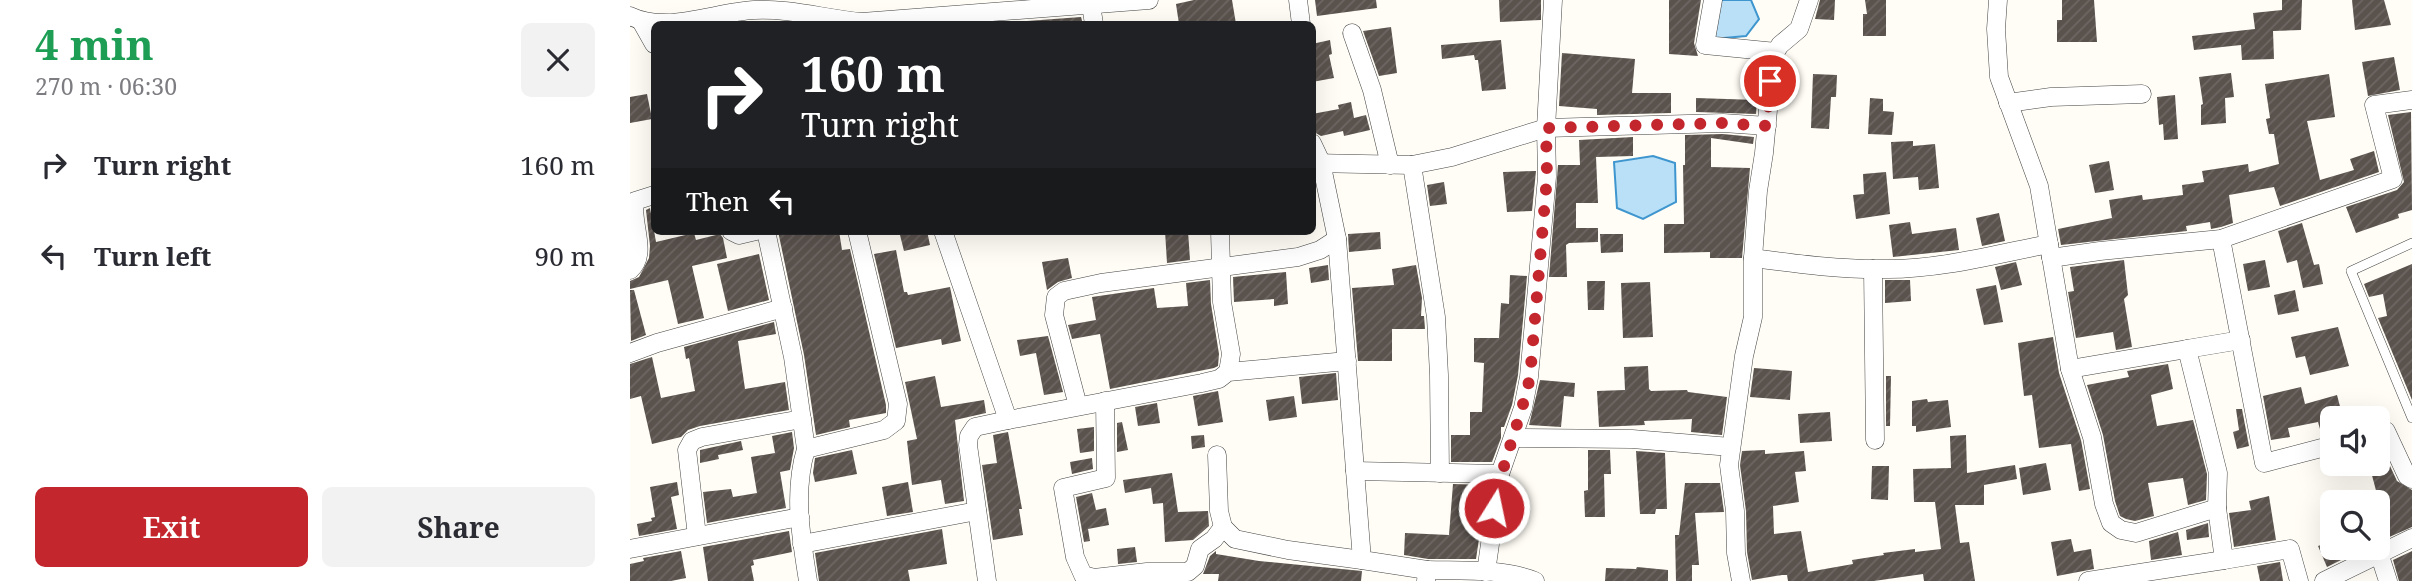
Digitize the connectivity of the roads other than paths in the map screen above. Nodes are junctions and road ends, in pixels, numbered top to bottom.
1 (1149, 0) edge
2 (1298, 0) edge
3 (1553, 0) edge
4 (1713, 0) edge
5 (1809, 0) edge
6 (1998, 0) edge
7 (1054, 4) edge
8 (1091, 5) junction
9 (784, 6) edge
10 (1012, 11) edge
11 (636, 18) edge
12 (666, 21) edge
13 (682, 21) edge
14 (835, 21) edge
15 (924, 21) edge
16 (1094, 21) edge
17 (1301, 21) edge
18 (1352, 33) dead end
19 (651, 40) edge
20 (1776, 52) junction
21 (2142, 94) dead end
22 (2412, 100) edge
23 (2008, 103) junction
24 (1767, 126) junction
25 (1546, 128) junction
26 (1317, 162) edge
27 (1390, 165) junction
28 (1412, 165) junction
29 (651, 196) edge
30 (632, 201) edge
31 (767, 235) edge
32 (858, 235) edge
33 (944, 235) edge
34 (1220, 235) edge
35 (1337, 239) junction
36 (2221, 239) junction
37 (2412, 243) edge
38 (2050, 251) junction
39 (1753, 258) junction
40 (1219, 266) junction
41 (1873, 269) junction
42 (630, 271) edge
43 (783, 308) junction
44 (2241, 340) junction
45 (2187, 349) junction
46 (630, 353) edge
47 (1347, 361) junction
48 (2070, 369) junction
49 (1228, 372) junction
50 (1105, 401) junction
51 (1078, 406) junction
52 (2412, 418) edge
53 (802, 419) junction
54 (1008, 420) junction
55 (1513, 438) junction
56 (1875, 439) dead end
57 (2390, 440) edge
58 (1731, 447) junction
59 (2320, 448) edge
60 (806, 449) junction
61 (1217, 454) dead end
62 (1355, 471) junction
63 (1440, 472) junction
64 (1500, 474) junction
65 (2412, 480) edge
66 (2217, 508) junction
67 (977, 511) junction
68 (800, 517) junction
69 (1223, 527) junction
70 (697, 536) junction
71 (2412, 538) edge
72 (802, 544) junction
73 (2390, 548) edge
74 (630, 549) edge
75 (1362, 560) junction
76 (2224, 560) junction
77 (2365, 560) edge
78 (2381, 560) edge
79 (1486, 572) junction
80 (1426, 575) edge
81 (1124, 578) edge
82 (1528, 580) edge
83 (808, 581) edge
84 (987, 581) edge
85 (1741, 581) edge
86 (2088, 581) edge
87 (2299, 581) edge
88 (2324, 581) edge
89 (2388, 581) edge

1 - 8 street
2 - 17 street
3 - 25 street
4 - 20 street
5 - 20 street
6 - 23 street
7 - 8 street
7 - 10 street
8 - 16 street
9 - 13 street
9 - 14 street
10 - 15 street
11 - 12 street
11 - 19 street
18 - 27 street
20 - 24 street
21 - 23 street
22 - 36 street
23 - 38 street
24 - 25 street
24 - 39 street
25 - 28 street
25 - 55 street
26 - 27 street
26 - 35 street
27 - 28 street
28 - 63 street
29 - 30 street
30 - 42 street
31 - 43 street
32 - 60 street
33 - 54 street
34 - 40 street
35 - 40 street
35 - 47 street
36 - 38 street
36 - 44 street
37 - 52 lane
38 - 41 street
38 - 48 street
39 - 41 street
39 - 58 street
40 - 49 street
40 - 51 street
41 - 56 street
43 - 46 street
43 - 53 street
44 - 45 street
44 - 59 street
45 - 48 street
45 - 66 street
47 - 49 street
47 - 62 street
48 - 66 street
49 - 50 street
50 - 51 street
50 - 81 street
51 - 54 street
53 - 60 street
53 - 70 street
54 - 67 street
55 - 58 street
55 - 64 street
57 - 65 street
58 - 85 street
60 - 68 street
61 - 69 street
62 - 63 street
62 - 75 street
63 - 64 street
64 - 79 street
66 - 76 street
67 - 72 street
67 - 84 street
68 - 70 street
68 - 72 street
69 - 75 street
69 - 81 street
70 - 74 street
71 - 73 street
72 - 83 street
75 - 80 street
76 - 86 street
76 - 87 street
77 - 88 street
78 - 89 street
79 - 80 street
79 - 82 street

